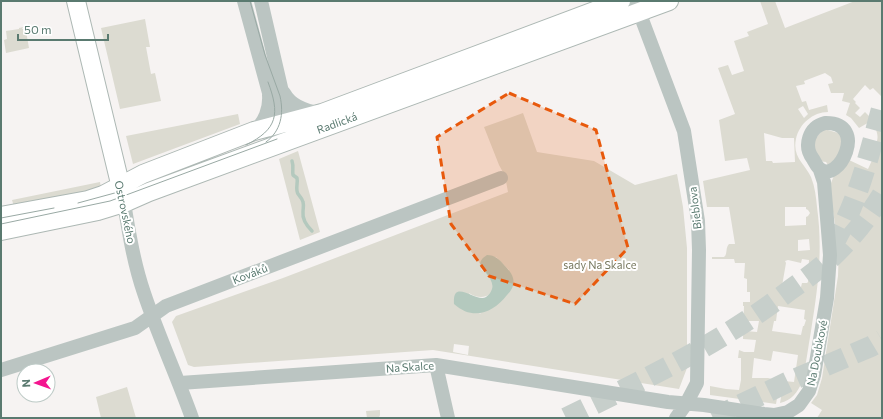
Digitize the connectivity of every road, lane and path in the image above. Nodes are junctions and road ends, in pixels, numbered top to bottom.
1 (76, 1) edge
2 (244, 1) edge
3 (261, 1) edge
4 (621, 1) edge
5 (669, 1) edge
6 (637, 7) edge
7 (283, 92) junction
8 (269, 95) junction
9 (323, 120) junction
10 (287, 122) junction
11 (254, 132) junction
12 (267, 148) junction
13 (824, 174) dead end
14 (501, 178) dead end
15 (120, 185) junction
16 (124, 203) junction
17 (1, 216) edge
18 (1, 231) edge
19 (152, 315) junction
20 (436, 365) junction
21 (1, 370) edge
22 (180, 384) junction
23 (686, 404) junction
24 (192, 418) edge
25 (448, 418) edge
26 (676, 418) edge

1 - 15 main road, Ostrovského
2 - 8 street
3 - 7 street
4 - 9 main road, Radlická
5 - 6 main road, Radlická
6 - 9 main road, Radlická
6 - 23 street, Bieblova
7 - 9 street
7 - 10 street
8 - 10 street
8 - 11 street
9 - 10 main road, Radlická
9 - 12 main road, Radlická
10 - 11 main road, Radlická
10 - 12 street
11 - 15 main road, Radlická
12 - 16 main road, Radlická
13 - 23 street, Na Doubkové
14 - 19 street, Kováků
15 - 16 main road, Ostrovského
15 - 17 main road, Radlická
16 - 18 main road, Radlická
16 - 19 street, Ostrovského
19 - 21 street, Kováků
19 - 22 street, Ostrovského
20 - 22 street, Na Skalce
20 - 23 street, Na Skalce
20 - 25 street
22 - 24 street, Ostrovského
23 - 26 street, Bieblova

